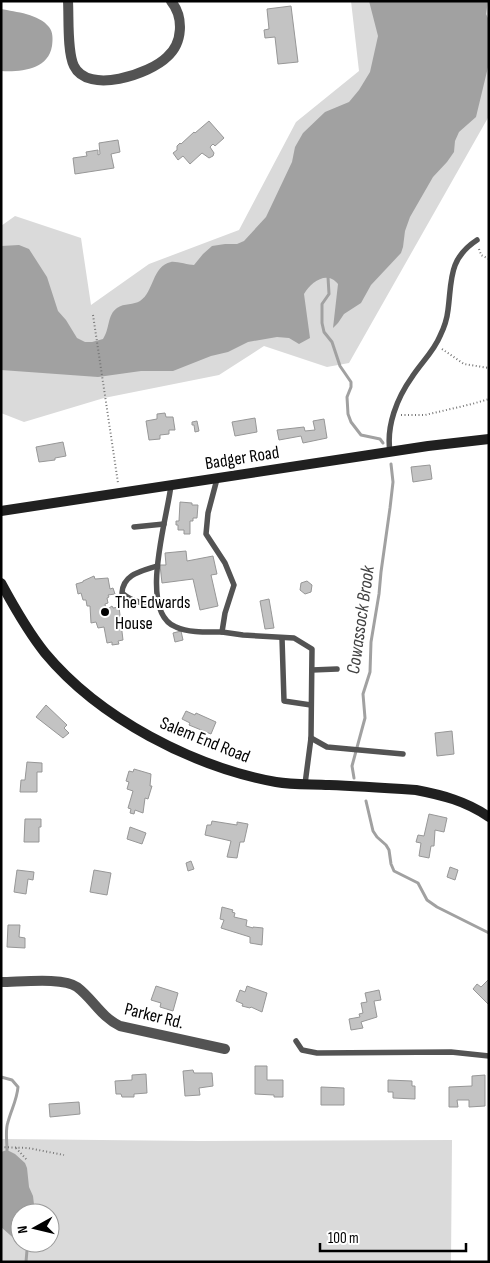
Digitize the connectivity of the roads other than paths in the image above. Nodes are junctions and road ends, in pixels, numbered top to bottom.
1 (68, 1) edge
2 (171, 1) edge
3 (477, 240) road end
4 (489, 439) edge
5 (390, 452) junction
6 (216, 478) junction
7 (171, 485) junction
8 (1, 512) edge
9 (164, 524) junction
10 (134, 527) dead end
11 (157, 566) junction
12 (1, 583) edge
13 (158, 602) junction
14 (222, 632) junction
15 (282, 638) junction
16 (338, 669) dead end
17 (312, 670) junction
18 (311, 705) junction
19 (311, 738) junction
20 (403, 754) dead end
21 (305, 784) junction
22 (489, 817) edge
23 (1, 982) edge
24 (296, 1041) dead end
25 (225, 1049) dead end
26 (489, 1056) edge

1 - 2 street
3 - 5 lane
4 - 5 street, Badger Road
5 - 6 street, Badger Road
6 - 7 street, Badger Road
6 - 14 lane
7 - 8 street, Badger Road
7 - 9 lane
9 - 10 lane
9 - 11 lane
11 - 13 lane
11 - 13 lane
12 - 21 street, Salem End Road
13 - 14 lane
14 - 15 lane
15 - 17 lane
15 - 18 lane
16 - 17 lane
17 - 18 lane
18 - 19 lane
19 - 20 lane
19 - 21 lane
21 - 22 street, Salem End Road
23 - 25 street, Parker Rd.
24 - 26 lane

